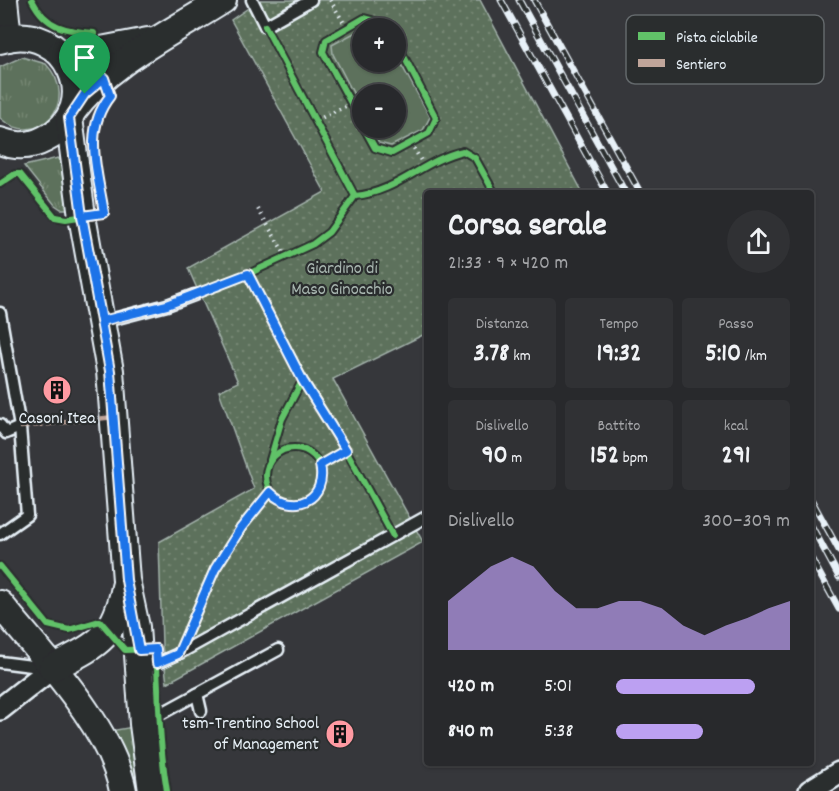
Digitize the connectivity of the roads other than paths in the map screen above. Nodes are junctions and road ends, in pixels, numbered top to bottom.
1 (4, 0) edge
2 (223, 0) edge
3 (252, 0) edge
4 (310, 0) edge
5 (4, 39) edge
6 (160, 39) junction
7 (61, 53) junction
8 (69, 117) junction
9 (0, 141) edge
10 (194, 295) road end
11 (0, 313) edge
12 (102, 321) junction
13 (0, 425) edge
14 (20, 427) junction
15 (424, 518) edge
16 (0, 534) edge
17 (126, 580) junction
18 (0, 604) edge
19 (278, 650) dead end
20 (0, 662) edge
21 (52, 668) junction
22 (140, 671) junction
23 (197, 694) junction
24 (0, 709) edge
25 (201, 711) dead end
26 (143, 724) junction
27 (839, 773) edge
28 (123, 791) edge
29 (152, 791) edge
30 (810, 791) edge

1 - 5 street
2 - 6 street
3 - 4 lane
5 - 7 street
6 - 7 street
6 - 8 street
7 - 8 street
8 - 9 street
8 - 12 street
10 - 12 lane
11 - 14 lane
12 - 17 street
13 - 14 lane
14 - 16 lane
15 - 22 lane
17 - 21 street
17 - 22 street
18 - 21 street
19 - 23 lane
20 - 21 lane
21 - 24 street
21 - 28 street
22 - 26 street
23 - 25 lane
23 - 26 lane
26 - 29 street
27 - 30 street

